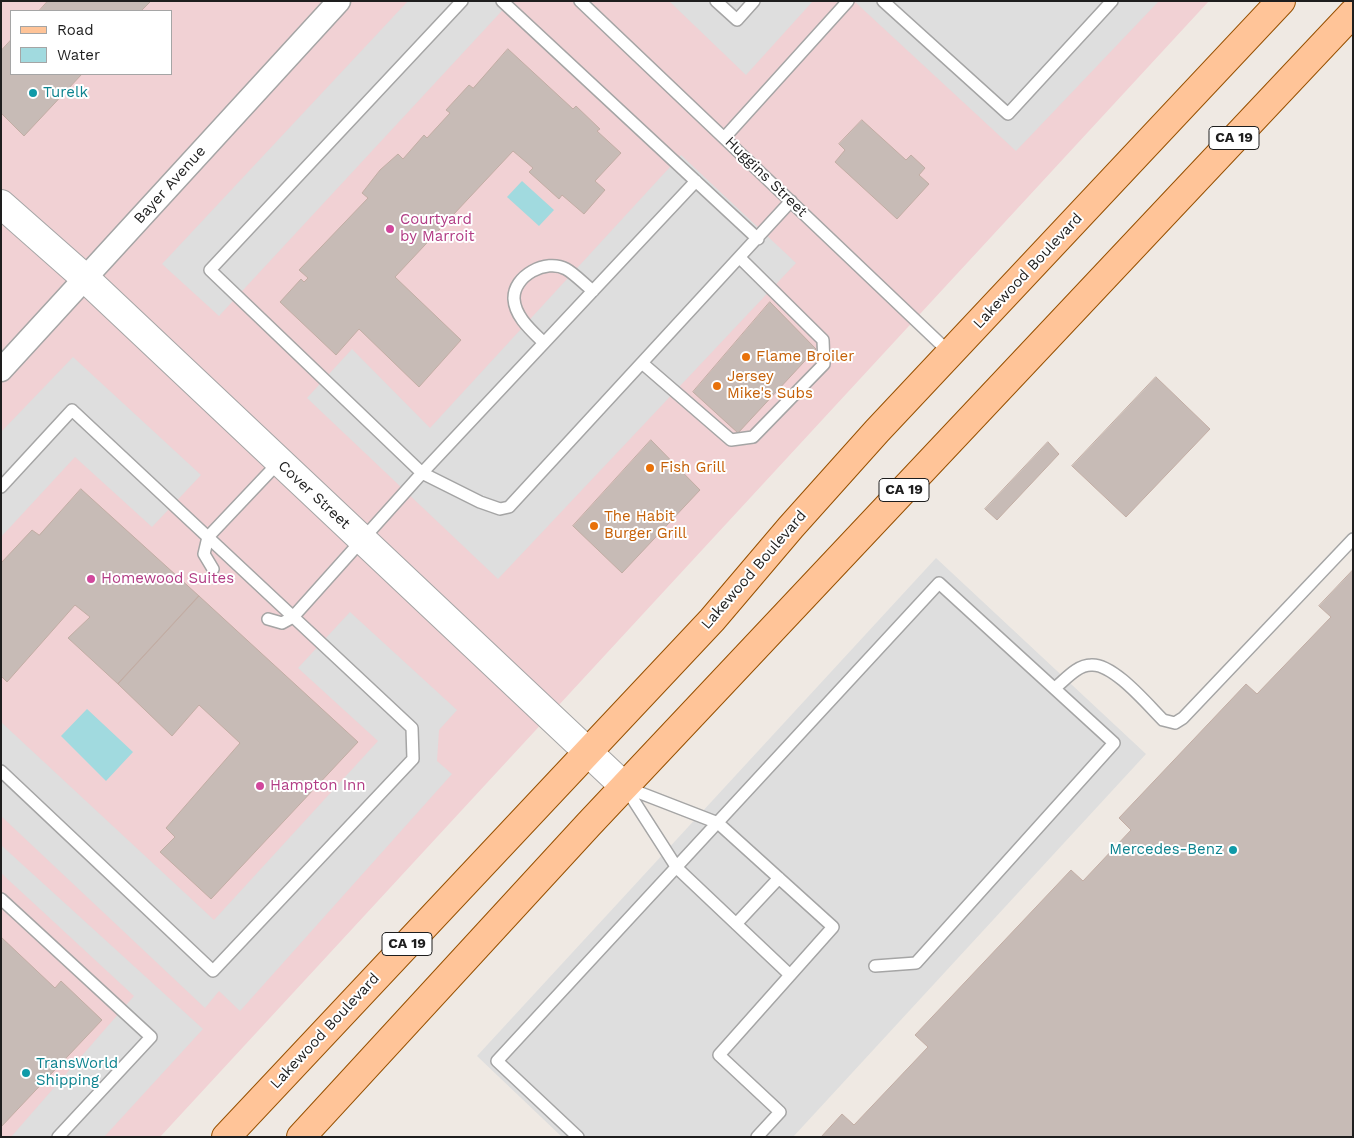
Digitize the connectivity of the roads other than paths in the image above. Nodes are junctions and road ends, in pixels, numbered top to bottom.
1 (339, 1) edge
2 (462, 1) edge
3 (502, 1) edge
4 (580, 1) edge
5 (716, 1) edge
6 (754, 1) edge
7 (848, 1) edge
8 (883, 1) edge
9 (1112, 1) edge
10 (1281, 1) edge
11 (1353, 13) edge
12 (724, 137) junction
13 (696, 181) junction
14 (791, 202) junction
15 (1, 204) edge
16 (758, 239) junction
17 (740, 258) junction
18 (86, 280) junction
19 (593, 291) junction
20 (544, 343) junction
21 (950, 354) junction
22 (642, 363) junction
23 (1, 370) edge
24 (279, 462) junction
25 (422, 473) junction
26 (1, 487) edge
27 (208, 537) junction
28 (1353, 539) edge
29 (362, 540) junction
30 (213, 569) dead end
31 (293, 617) junction
32 (268, 619) dead end
33 (1056, 688) junction
34 (588, 750) junction
35 (1, 770) edge
36 (625, 787) junction
37 (718, 823) junction
38 (677, 868) junction
39 (779, 878) junction
40 (1, 899) edge
41 (736, 924) junction
42 (875, 966) dead end
43 (789, 974) junction
44 (58, 1137) edge
45 (226, 1137) edge
46 (301, 1137) edge
47 (578, 1137) edge
48 (757, 1137) edge

1 - 18 street, Bayer Avenue
2 - 25 lane
3 - 13 lane
4 - 12 lane, Huggins Street
5 - 6 lane
7 - 12 lane
8 - 9 lane
10 - 21 main road, Lakewood Boulevard / CA 19
11 - 36 main road, CA 19
12 - 14 lane, Huggins Street
13 - 16 lane
13 - 19 lane
14 - 16 lane
14 - 21 lane, Huggins Street
15 - 18 street, Cover Street
16 - 17 lane
17 - 22 lane
17 - 22 lane
18 - 23 street, Bayer Avenue
18 - 24 street, Cover Street
19 - 20 lane
19 - 20 lane
20 - 25 lane
21 - 34 main road, Lakewood Boulevard / CA 19
22 - 25 lane
24 - 27 lane
24 - 29 street, Cover Street
25 - 29 lane
26 - 27 lane
27 - 30 lane
27 - 31 lane
28 - 33 lane
29 - 31 lane
29 - 34 street, Cover Street
31 - 32 lane
31 - 35 lane
33 - 37 lane
33 - 42 lane
34 - 36 street, Cover Street
34 - 45 main road, Lakewood Boulevard / CA 19
36 - 37 lane
36 - 38 lane
36 - 46 main road, CA 19
37 - 38 lane
37 - 39 lane
38 - 41 lane
38 - 47 lane
39 - 41 lane
39 - 43 lane
40 - 44 lane
41 - 43 lane
43 - 48 lane

